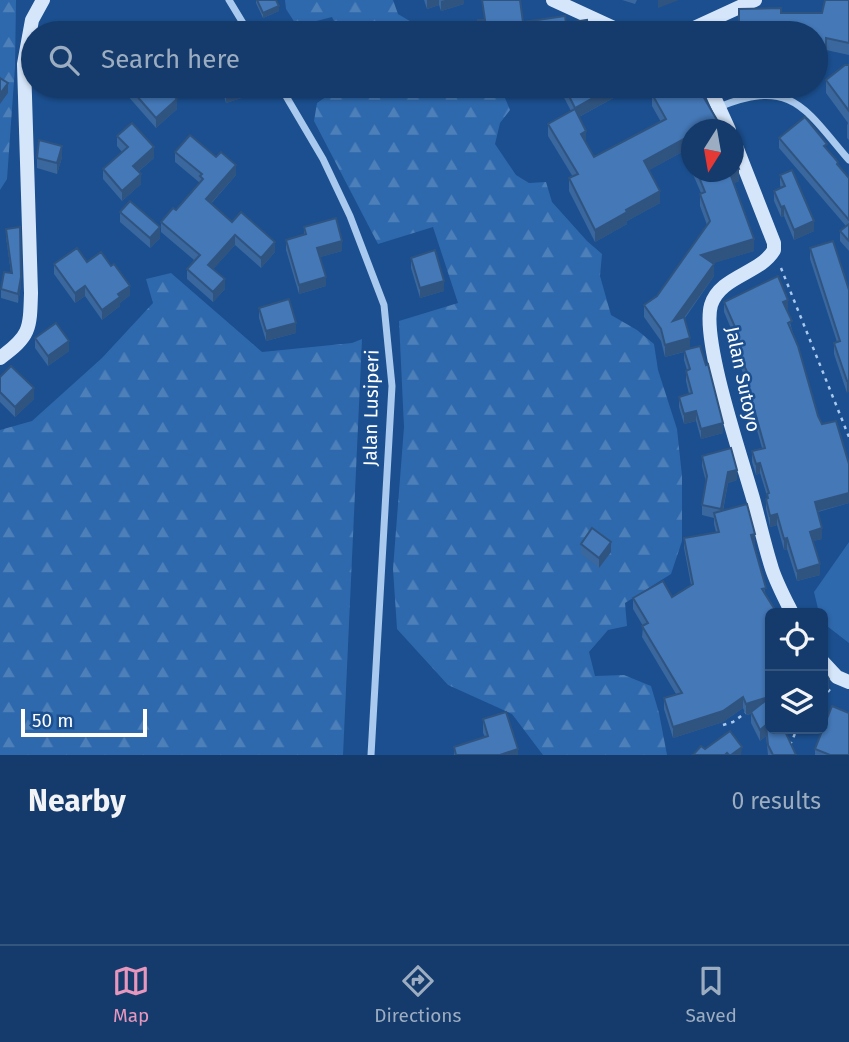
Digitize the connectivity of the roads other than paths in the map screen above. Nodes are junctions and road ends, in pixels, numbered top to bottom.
1 (43, 0) edge
2 (229, 0) edge
3 (553, 0) edge
4 (755, 0) edge
5 (32, 21) edge
6 (242, 21) edge
7 (599, 21) edge
8 (711, 21) edge
9 (25, 98) edge
10 (287, 98) edge
11 (715, 98) edge
12 (746, 98) edge
13 (786, 98) edge
14 (719, 107) junction
15 (724, 119) edge
16 (849, 160) edge
17 (744, 168) edge
18 (0, 358) edge
19 (790, 608) edge
20 (828, 667) edge
21 (849, 682) edge
22 (371, 755) edge

1 - 5 main road
2 - 6 street
3 - 7 main road
4 - 8 main road
9 - 18 main road
10 - 22 street, Jalan Lusiperi
11 - 14 main road
12 - 14 street
13 - 16 street
14 - 15 main road
17 - 19 main road, Jalan Sutoyo
20 - 21 main road

